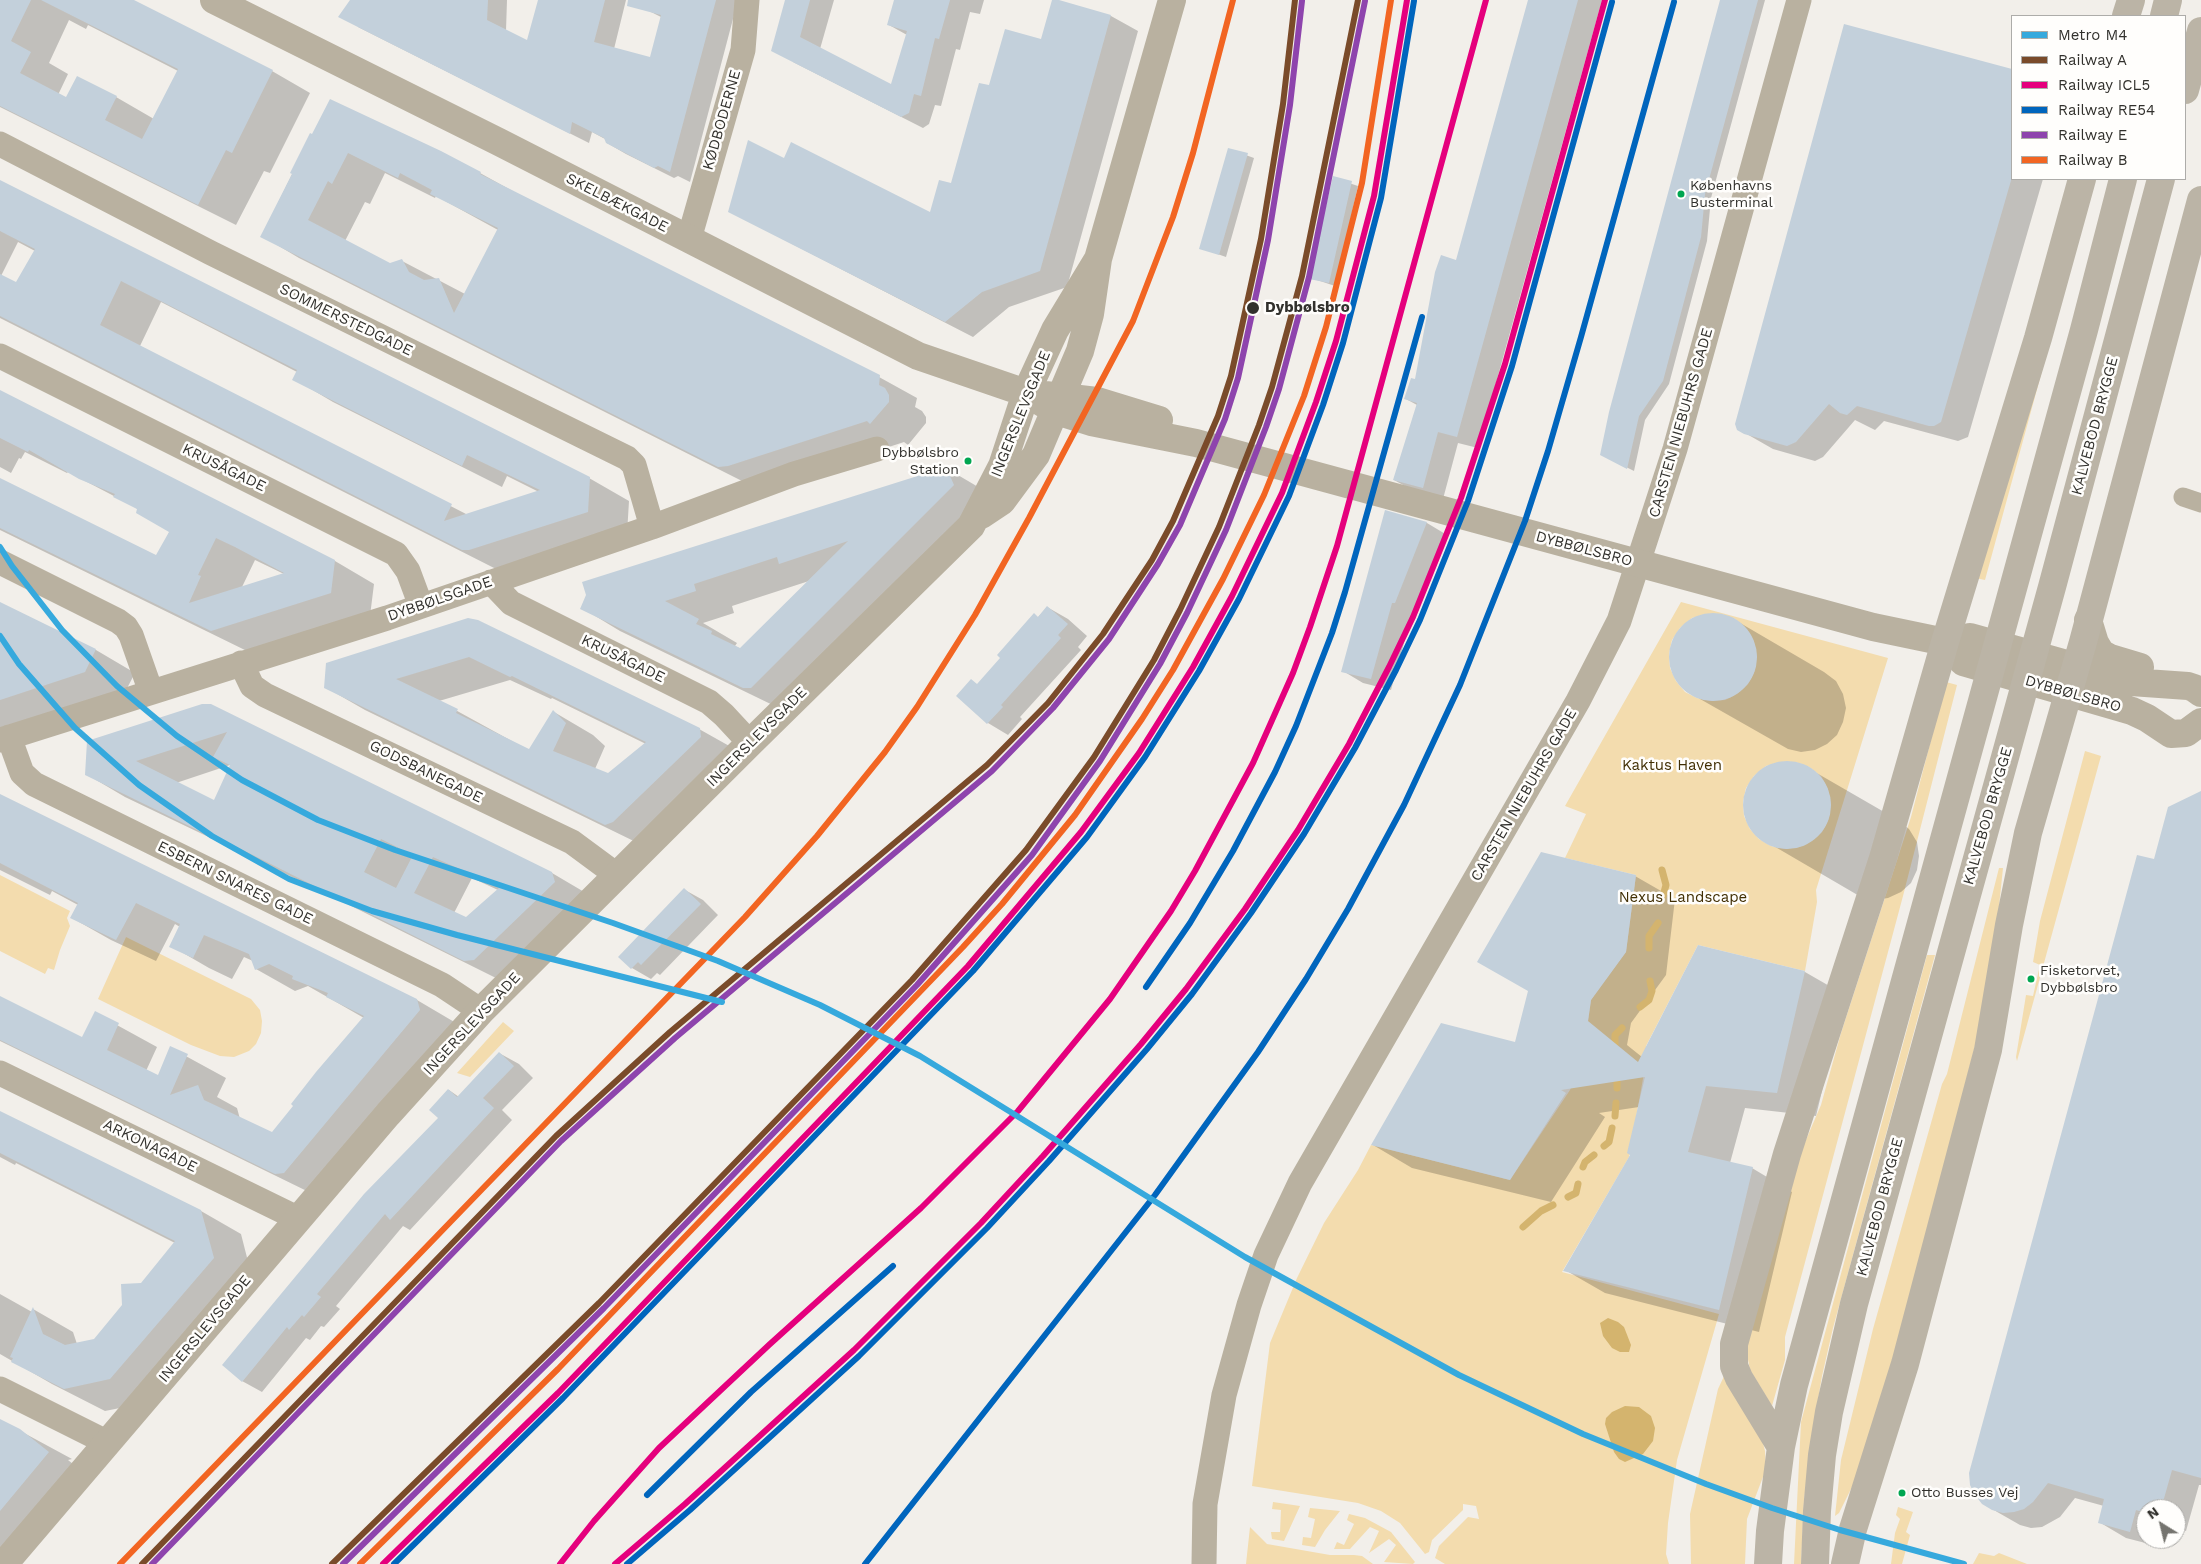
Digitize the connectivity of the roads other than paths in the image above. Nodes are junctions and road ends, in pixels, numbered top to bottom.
1 (214, 0) edge
2 (747, 0) edge
3 (1172, 0) edge
4 (1800, 0) edge
5 (2131, 0) edge
6 (2168, 0) edge
7 (2126, 15) edge
8 (2164, 15) edge
9 (2201, 30) edge
10 (2186, 86) edge
11 (0, 144) edge
12 (2082, 180) edge
13 (2123, 180) edge
14 (2161, 180) edge
15 (2201, 200) edge
16 (689, 240) junction
17 (1098, 259) junction
18 (0, 356) edge
19 (1026, 393) junction
20 (1058, 404) junction
21 (877, 449) dead end
22 (976, 518) junction
23 (652, 527) junction
24 (0, 562) edge
25 (491, 582) junction
26 (421, 606) junction
27 (2088, 620) junction
28 (1959, 647) junction
29 (241, 663) junction
30 (2068, 664) junction
31 (2061, 690) junction
32 (2198, 691) edge
33 (151, 692) junction
34 (2201, 722) edge
35 (5, 738) edge
36 (750, 743) junction
37 (618, 876) junction
38 (481, 1011) junction
39 (0, 1073) edge
40 (299, 1219) junction
41 (0, 1390) edge
42 (108, 1442) junction
43 (1781, 1447) junction
44 (4, 1564) edge
45 (1204, 1564) edge
46 (1768, 1564) edge
47 (1815, 1564) edge
48 (1845, 1564) edge

1 - 16 street, SKELBÆKGADE
2 - 16 street, KØDBODERNE
3 - 17 street, INGERSLEVSGADE
4 - 45 street, CARSTEN NIEBUHRS GADE
5 - 7 main road
6 - 8 main road
9 - 10 main road
11 - 23 street, SOMMERSTEDGADE
12 - 28 main road
13 - 43 main road
14 - 47 main road, KALVEBOD BRYGGE
15 - 27 main road
16 - 19 street, SKELBÆKGADE
17 - 19 street, INGERSLEVSGADE
17 - 20 street, INGERSLEVSGADE
18 - 26 street, KRUSÅGADE
19 - 20 street, DYBBØLSBRO
19 - 22 street, INGERSLEVSGADE
20 - 22 street, INGERSLEVSGADE
20 - 28 street, DYBBØLSBRO
21 - 23 street, DYBBØLSGADE
22 - 36 street, INGERSLEVSGADE
23 - 25 street, DYBBØLSGADE
24 - 33 street
25 - 26 street, DYBBØLSGADE
25 - 36 street, KRUSÅGADE
26 - 29 street, DYBBØLSGADE
27 - 30 main road
27 - 32 street, DYBBØLSBRO
28 - 30 street, DYBBØLSBRO
28 - 31 street, DYBBØLSBRO
28 - 43 main road
29 - 33 street, DYBBØLSGADE
29 - 37 street, GODSBANEGADE
30 - 31 main road
30 - 32 street, DYBBØLSBRO
31 - 34 street, DYBBØLSBRO
31 - 48 main road
33 - 35 street, DYBBØLSGADE
35 - 38 street, ESBERN SNARES GADE
36 - 37 street, INGERSLEVSGADE
37 - 38 street, INGERSLEVSGADE
38 - 40 street, INGERSLEVSGADE
39 - 40 street, ARKONAGADE
40 - 42 street, INGERSLEVSGADE
41 - 42 street
42 - 44 street, INGERSLEVSGADE
43 - 46 main road

